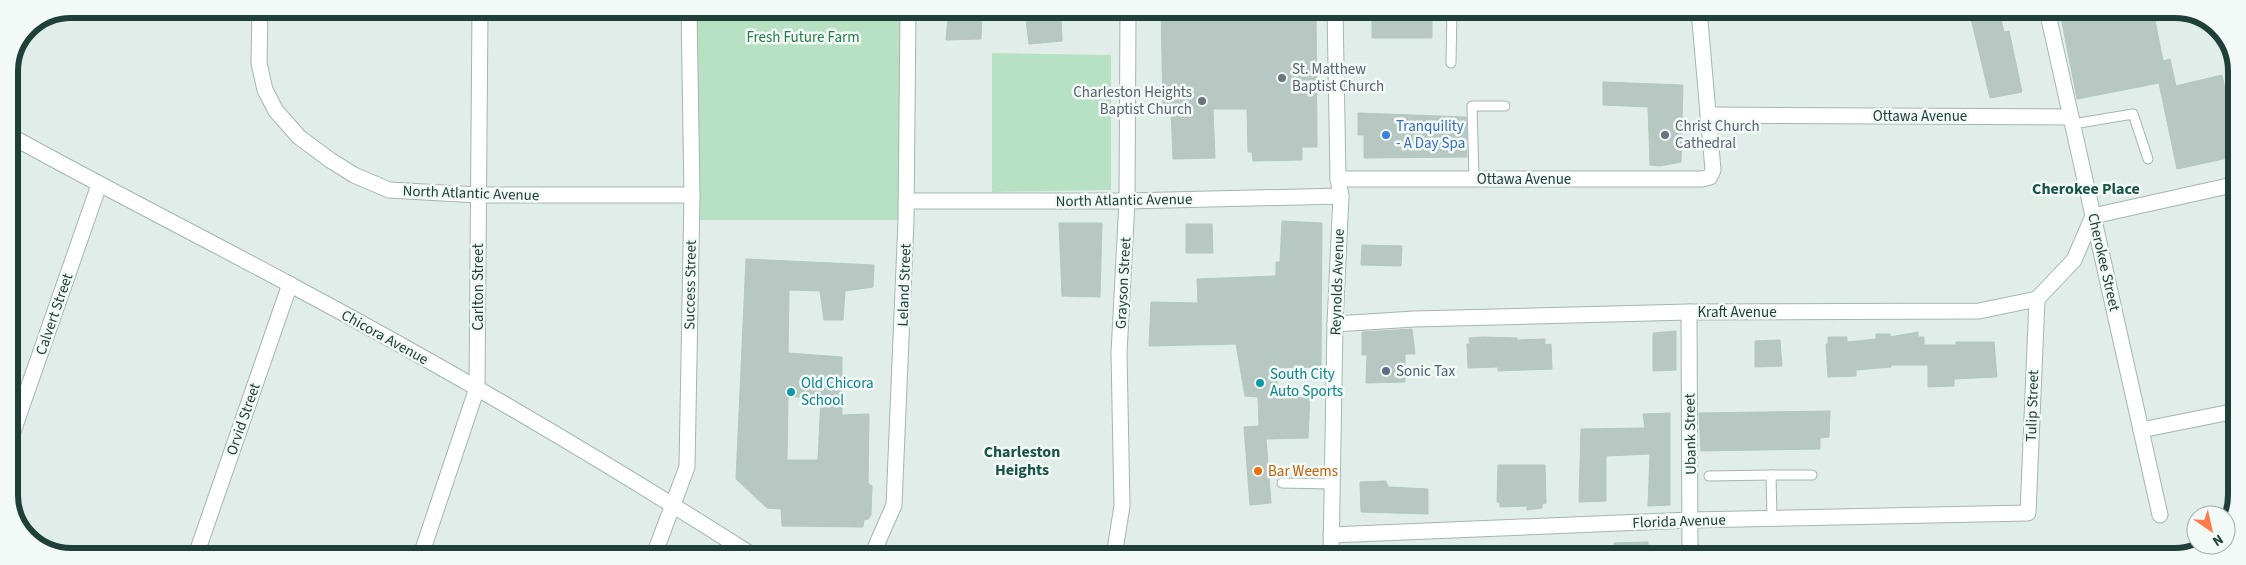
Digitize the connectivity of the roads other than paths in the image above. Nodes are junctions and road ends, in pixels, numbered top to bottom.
1 (260, 18) edge
2 (480, 18) edge
3 (689, 18) edge
4 (908, 18) edge
5 (1128, 18) edge
6 (1335, 18) edge
7 (1452, 18) edge
8 (1701, 18) edge
9 (2049, 18) edge
10 (1451, 63) dead end
11 (1505, 106) dead end
12 (1708, 115) junction
13 (2072, 121) junction
14 (18, 140) edge
15 (2148, 159) dead end
16 (1474, 178) junction
17 (1338, 179) junction
18 (99, 185) junction
19 (2228, 186) edge
20 (692, 194) junction
21 (478, 195) junction
22 (1341, 196) junction
23 (906, 201) junction
24 (1127, 201) junction
25 (2093, 216) junction
26 (290, 284) junction
27 (2037, 299) junction
28 (1689, 312) junction
29 (1335, 324) junction
30 (477, 388) junction
31 (2228, 412) edge
32 (18, 417) edge
33 (2141, 430) junction
34 (1771, 475) junction
35 (1812, 475) dead end
36 (1709, 476) dead end
37 (1282, 483) dead end
38 (1332, 484) junction
39 (672, 504) junction
40 (2028, 513) joint
41 (2160, 515) dead end
42 (1772, 518) junction
43 (1691, 520) junction
44 (1331, 535) junction
45 (198, 548) edge
46 (424, 548) edge
47 (656, 548) edge
48 (741, 548) edge
49 (875, 548) edge
50 (1115, 548) edge
51 (1331, 548) edge
52 (1690, 548) edge

1 - 21 street, North Atlantic Avenue
2 - 21 street, Carlton Street
3 - 20 street, Success Street
4 - 23 street, Leland Street
5 - 24 street, Grayson Street
6 - 17 street, Reynolds Avenue
7 - 10 lane
8 - 12 street
9 - 13 street, Cherokee Street
11 - 16 lane
12 - 13 street, Ottawa Avenue
12 - 16 street, Ottawa Avenue
13 - 15 lane
13 - 25 street, Cherokee Street
14 - 18 street, Chicora Avenue
16 - 17 street, Ottawa Avenue
17 - 22 street, Reynolds Avenue
18 - 26 street, Chicora Avenue
18 - 32 street, Calvert Street
19 - 25 street
20 - 21 street, North Atlantic Avenue
20 - 39 street, Success Street
21 - 30 street, Carlton Street
22 - 24 street, North Atlantic Avenue
22 - 29 street, Reynolds Avenue
23 - 24 street, North Atlantic Avenue
23 - 49 street, Leland Street
24 - 50 street, Grayson Street
25 - 27 street
25 - 33 street, Cherokee Street
26 - 30 street, Chicora Avenue
26 - 45 street, Orvid Street
27 - 28 street, Kraft Avenue
27 - 40 street, Tulip Street
28 - 29 street, Kraft Avenue
28 - 43 street, Ubank Street
29 - 38 street, Reynolds Avenue
30 - 39 street, Chicora Avenue
30 - 46 street, Carlton Street
31 - 33 street
33 - 41 street, Cherokee Street
34 - 35 lane
34 - 36 lane
34 - 42 lane
37 - 38 lane
38 - 44 street, Reynolds Avenue
39 - 47 street, Success Street
39 - 48 street, Chicora Avenue
40 - 42 street, Florida Avenue
42 - 43 street, Florida Avenue
43 - 44 street, Florida Avenue
43 - 52 street, Ubank Street
44 - 51 street, Reynolds Avenue

